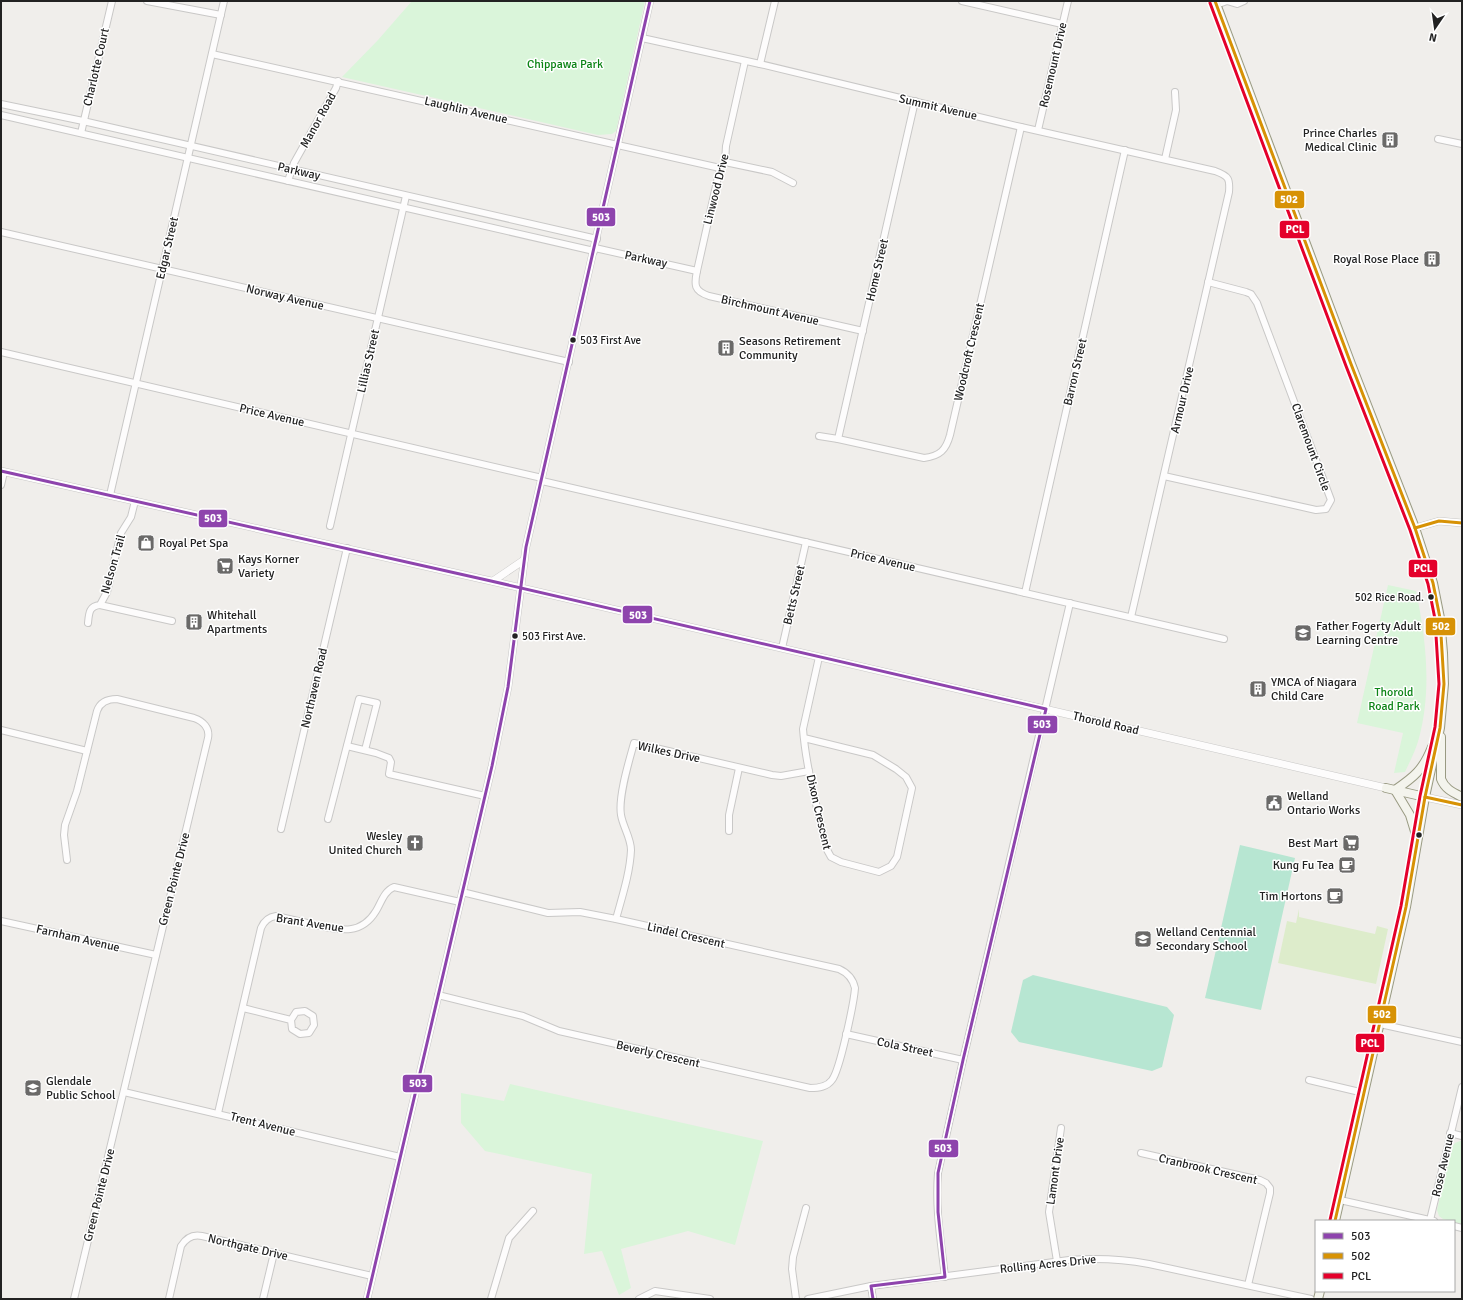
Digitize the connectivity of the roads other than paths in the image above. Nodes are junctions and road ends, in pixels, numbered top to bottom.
1 (112, 1) edge
2 (147, 1) edge
3 (224, 1) edge
4 (650, 1) edge
5 (775, 1) edge
6 (962, 1) edge
7 (1068, 1) edge
8 (1227, 1) edge
9 (1244, 1) edge
10 (1215, 3) edge
11 (221, 15) junction
12 (1062, 24) junction
13 (642, 38) junction
14 (212, 54) junction
15 (745, 61) junction
16 (760, 64) junction
17 (338, 81) junction
18 (1175, 92) dead end
19 (915, 101) junction
20 (1, 104) edge
21 (1, 115) edge
22 (83, 121) junction
23 (1020, 126) junction
24 (1038, 130) junction
25 (81, 133) junction
26 (1438, 139) dead end
27 (618, 144) junction
28 (1462, 144) edge
29 (190, 146) junction
30 (1125, 150) junction
31 (188, 158) junction
32 (1165, 159) junction
33 (725, 162) junction
34 (720, 168) junction
35 (291, 169) junction
36 (288, 181) junction
37 (1229, 182) joint
38 (793, 183) dead end
39 (406, 196) junction
40 (404, 207) junction
41 (497, 216) junction
42 (495, 228) junction
43 (1, 232) edge
44 (597, 239) junction
45 (594, 250) junction
46 (162, 269) junction
47 (697, 271) junction
48 (1208, 282) junction
49 (378, 318) junction
50 (863, 331) junction
51 (1, 352) edge
52 (569, 362) junction
53 (136, 384) junction
54 (351, 433) junction
55 (819, 436) dead end
56 (838, 439) junction
57 (2, 471) edge
58 (1164, 476) junction
59 (542, 479) junction
60 (1, 485) edge
61 (110, 495) junction
62 (135, 501) junction
63 (1462, 523) edge
64 (330, 526) dead end
65 (1415, 528) junction
66 (806, 542) junction
67 (347, 548) junction
68 (524, 560) junction
69 (493, 581) junction
70 (521, 588) junction
71 (1024, 593) junction
72 (1070, 603) junction
73 (100, 605) junction
74 (1131, 617) junction
75 (172, 621) dead end
76 (88, 623) dead end
77 (1224, 639) dead end
78 (782, 648) junction
79 (819, 657) junction
80 (1046, 709) junction
81 (1440, 728) junction
82 (1, 730) edge
83 (804, 738) junction
84 (347, 746) junction
85 (365, 750) junction
86 (87, 751) junction
87 (739, 768) junction
88 (809, 771) junction
89 (1390, 789) junction
90 (485, 796) junction
91 (1425, 797) junction
92 (1462, 797) edge
93 (1462, 805) edge
94 (328, 819) dead end
95 (281, 829) dead end
96 (729, 831) dead end
97 (1418, 841) junction
98 (67, 860) dead end
99 (462, 892) junction
100 (460, 902) junction
101 (616, 919) junction
102 (1, 920) edge
103 (156, 955) junction
104 (438, 995) junction
105 (243, 1008) junction
106 (291, 1020) dead end
107 (1380, 1024) junction
108 (846, 1034) junction
109 (1462, 1042) edge
110 (963, 1060) junction
111 (1309, 1080) dead end
112 (1462, 1087) edge
113 (124, 1092) junction
114 (1364, 1093) junction
115 (218, 1113) junction
116 (1061, 1128) dead end
117 (1450, 1133) junction
118 (1462, 1136) edge
119 (1141, 1154) dead end
120 (400, 1157) junction
121 (1340, 1200) junction
122 (806, 1208) dead end
123 (533, 1211) dead end
124 (1335, 1220) edge
125 (1428, 1220) edge
126 (1432, 1220) edge
127 (274, 1253) junction
128 (1056, 1261) junction
129 (372, 1276) junction
130 (945, 1277) junction
131 (1248, 1285) junction
132 (871, 1286) junction
133 (74, 1299) edge
134 (168, 1299) edge
135 (263, 1299) edge
136 (367, 1299) edge
137 (491, 1299) edge
138 (639, 1299) edge
139 (710, 1299) edge
140 (796, 1299) edge
141 (808, 1299) edge
142 (873, 1299) edge
143 (1310, 1299) edge

1 - 22 street, Charlotte Court
2 - 11 street
3 - 11 street, Edgar Street
4 - 13 street
5 - 16 street
6 - 12 street
7 - 12 street, Rosemount Drive
8 - 9 street
8 - 10 street
10 - 65 main road
11 - 14 street, Edgar Street
12 - 24 street, Rosemount Drive
13 - 15 street, Summit Avenue
13 - 27 street
14 - 17 street, Laughlin Avenue
14 - 29 street, Edgar Street
15 - 16 street, Summit Avenue
15 - 33 street, Linwood Drive
16 - 19 street, Summit Avenue
17 - 27 street, Laughlin Avenue
17 - 35 street, Manor Road
18 - 32 street
19 - 23 street, Summit Avenue
19 - 50 street, Home Street
20 - 22 street, Parkway
21 - 25 street, Parkway
22 - 25 street, Charlotte Court
22 - 29 street, Parkway
23 - 24 street, Summit Avenue
23 - 56 street, Woodcroft Crescent
24 - 30 street, Summit Avenue
25 - 31 street, Parkway
26 - 28 street
27 - 34 street, Laughlin Avenue
27 - 44 street
29 - 31 street, Edgar Street
29 - 35 street, Parkway
30 - 32 street, Summit Avenue
30 - 71 street, Barron Street
31 - 36 street, Parkway
31 - 46 street, Edgar Street
32 - 37 street, Summit Avenue
33 - 34 street, Linwood Drive
33 - 38 street
34 - 47 street, Linwood Drive
35 - 36 street, Manor Road
35 - 39 street, Parkway
36 - 40 street, Parkway
37 - 48 street, Armour Drive
39 - 40 street, Lillias Street
39 - 41 street, Parkway
40 - 42 street, Parkway
40 - 49 street, Lillias Street
41 - 42 street
41 - 44 street, Parkway
42 - 45 street, Parkway
43 - 46 street, Norway Avenue
44 - 45 street
45 - 47 street, Parkway
45 - 52 street
46 - 49 street, Norway Avenue
46 - 53 street, Edgar Street
47 - 50 street, Birchmount Avenue
48 - 58 street, Armour Drive
48 - 58 street, Claremount Circle
49 - 52 street, Norway Avenue
49 - 54 street, Lillias Street
50 - 56 street, Home Street
51 - 53 street, Price Avenue
52 - 59 street
53 - 54 street, Price Avenue
53 - 61 street, Edgar Street
54 - 59 street, Price Avenue
54 - 64 street, Lillias Street
55 - 56 street, Woodcroft Crescent
57 - 60 street
57 - 61 street, Thorold Road
58 - 74 street, Armour Drive
59 - 66 street, Price Avenue
59 - 68 street
61 - 62 street, Thorold Road
62 - 67 street, Thorold Road
62 - 73 street, Nelson Trail
63 - 65 street
65 - 81 main road
66 - 71 street, Price Avenue
66 - 78 street, Betts Street
67 - 69 street, Thorold Road
67 - 95 street, Northaven Road
68 - 69 street
68 - 70 street
69 - 70 street, Thorold Road
70 - 78 street, Thorold Road
70 - 90 street
71 - 72 street, Price Avenue
72 - 74 street, Price Avenue
72 - 80 street
73 - 75 street
73 - 76 street, Nelson Trail
74 - 77 street, Price Avenue
78 - 79 street, Thorold Road
79 - 80 street, Thorold Road
79 - 83 street, Dixon Crescent
80 - 89 street, Thorold Road
80 - 110 street
81 - 89 main road
81 - 91 main road
81 - 92 main road
82 - 86 street
83 - 88 street, Dixon Crescent
83 - 88 street, Dixon Crescent
84 - 85 street
84 - 85 street
84 - 94 street
85 - 90 street
86 - 98 street, Green Pointe Drive
86 - 103 street, Green Pointe Drive
87 - 88 street, Wilkes Drive
87 - 96 street
87 - 101 street, Wilkes Drive
89 - 91 main road, Thorold Road
89 - 97 main road
90 - 99 street
91 - 93 street, Thorold Road
91 - 97 main road
97 - 107 main road
99 - 100 street
99 - 101 street, Lindel Crescent
100 - 104 street
100 - 105 street, Brant Avenue
101 - 108 street, Lindel Crescent
102 - 103 street, Farnham Avenue
103 - 113 street, Green Pointe Drive
104 - 108 street, Beverly Crescent
104 - 120 street
105 - 106 street
105 - 115 street, Brant Avenue
107 - 109 street
107 - 114 main road
108 - 110 street, Cola Street
110 - 130 street
111 - 114 street
112 - 117 street, Rose Avenue
113 - 115 street, Trent Avenue
113 - 133 street, Green Pointe Drive
114 - 121 main road
115 - 120 street, Trent Avenue
116 - 128 street, Lamont Drive
117 - 118 street
117 - 126 street, Rose Avenue
119 - 131 street, Cranbrook Crescent
120 - 129 street
121 - 124 main road
121 - 125 street
122 - 140 street
123 - 137 street
127 - 129 street, Northgate Drive
127 - 134 street, Northgate Drive
127 - 135 street
128 - 130 street, Rolling Acres Drive
128 - 131 street, Rolling Acres Drive
129 - 136 street
130 - 132 street, Rolling Acres Drive
131 - 143 street, Rolling Acres Drive
132 - 141 street, Rolling Acres Drive
132 - 142 street
138 - 139 street

